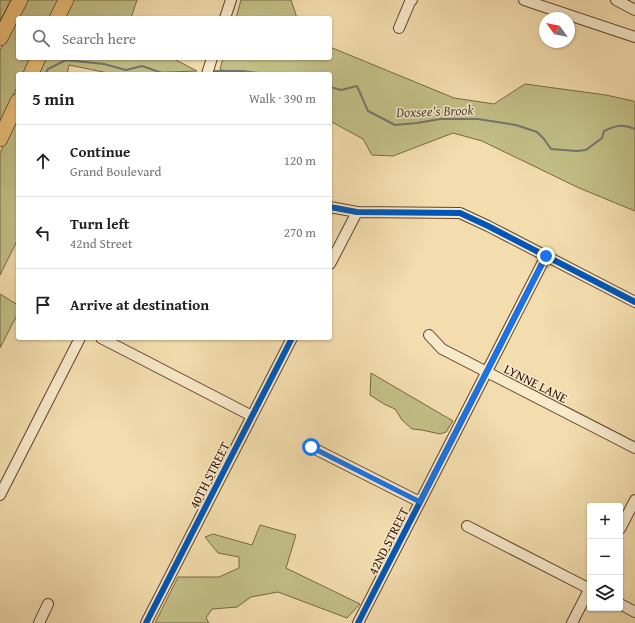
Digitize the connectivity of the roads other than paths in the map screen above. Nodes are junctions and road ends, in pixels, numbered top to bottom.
1 (20, 0) edge
2 (66, 0) edge
3 (231, 0) edge
4 (412, 0) edge
5 (524, 0) edge
6 (616, 0) edge
7 (536, 2) edge
8 (635, 10) edge
9 (58, 16) edge
10 (226, 16) edge
11 (399, 28) dead end
12 (635, 37) edge
13 (0, 38) edge
14 (37, 60) edge
15 (211, 60) edge
16 (32, 72) edge
17 (208, 72) edge
18 (16, 105) edge
19 (0, 139) edge
20 (332, 207) edge
21 (357, 212) junction
22 (546, 256) junction
23 (332, 260) edge
24 (635, 302) edge
25 (429, 335) dead end
26 (79, 340) edge
27 (105, 340) edge
28 (291, 340) edge
29 (486, 373) junction
30 (252, 416) junction
31 (311, 447) dead end
32 (635, 448) edge
33 (0, 495) edge
34 (635, 500) edge
35 (420, 502) junction
36 (623, 523) edge
37 (467, 526) dead end
38 (587, 587) edge
39 (587, 595) edge
40 (48, 604) dead end
41 (623, 606) edge
42 (635, 612) edge
43 (39, 623) edge
44 (146, 623) edge
45 (358, 623) edge
46 (572, 623) edge

1 - 13 highway
2 - 9 highway
3 - 10 street
4 - 11 street
5 - 7 street
6 - 8 street
7 - 12 street
14 - 16 highway
15 - 17 street
18 - 19 highway
20 - 21 street
21 - 22 street
21 - 23 street
22 - 24 street
22 - 29 street, 42ND STREET
25 - 29 street, LYNNE LANE
26 - 33 street
27 - 30 street
28 - 30 street, 40TH STREET
29 - 32 street, LYNNE LANE
29 - 35 street, 42ND STREET
30 - 44 street, 40TH STREET
31 - 35 street
34 - 36 street
35 - 45 street, 42ND STREET
37 - 38 street
39 - 46 street
40 - 43 street
41 - 42 street

